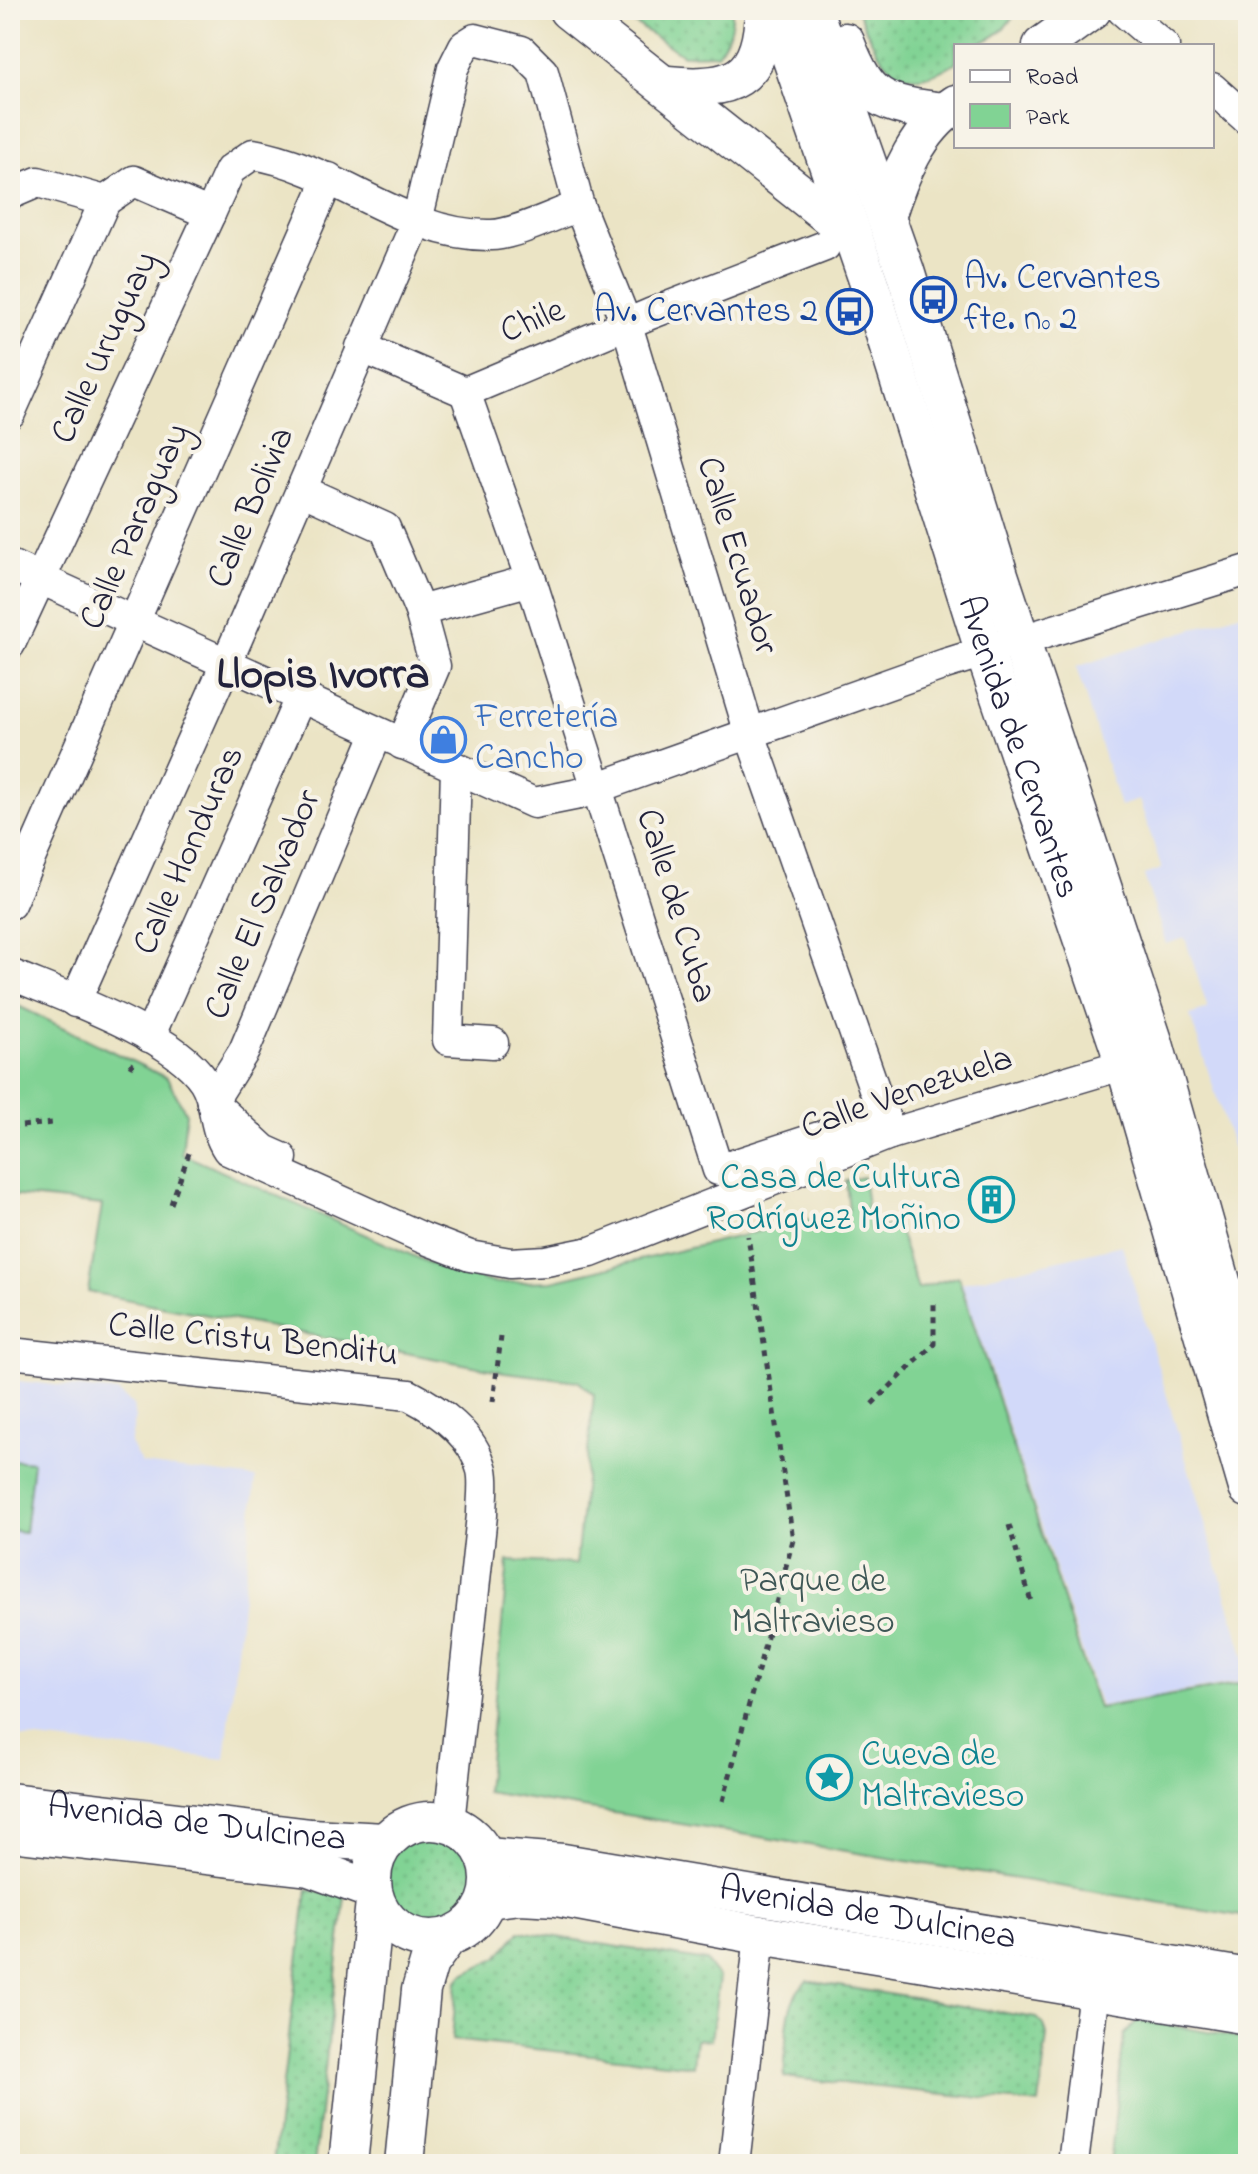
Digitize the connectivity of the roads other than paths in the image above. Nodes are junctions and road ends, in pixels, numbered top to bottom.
1 (764, 10) edge
2 (775, 10) edge
3 (814, 10) edge
4 (1046, 10) edge
5 (1092, 10) edge
6 (1122, 10) edge
7 (571, 12) edge
8 (475, 39) joint
9 (1036, 44) edge
10 (1045, 44) edge
11 (1162, 44) edge
12 (667, 85) junction
13 (1214, 90) edge
14 (949, 108) edge
15 (1248, 120) edge
16 (329, 178) junction
17 (10, 194) edge
18 (105, 201) junction
19 (579, 206) junction
20 (210, 214) junction
21 (886, 217) junction
22 (417, 221) junction
23 (837, 239) junction
24 (627, 325) junction
25 (361, 347) junction
26 (465, 392) junction
27 (10, 413) edge
28 (301, 490) junction
29 (10, 565) edge
30 (1248, 570) edge
31 (40, 578) junction
32 (531, 580) junction
33 (420, 611) junction
34 (136, 622) junction
35 (1021, 641) junction
36 (10, 644) edge
37 (985, 653) junction
38 (226, 663) junction
39 (301, 696) junction
40 (750, 734) junction
41 (389, 739) junction
42 (456, 769) junction
43 (598, 787) junction
44 (10, 904) edge
45 (10, 974) edge
46 (75, 1002) junction
47 (149, 1037) junction
48 (493, 1043) dead end
49 (1125, 1064) junction
50 (212, 1102) junction
51 (887, 1125) junction
52 (10, 1353) edge
53 (1248, 1377) edge
54 (1248, 1488) edge
55 (10, 1802) edge
56 (449, 1823) junction
57 (10, 1832) edge
58 (384, 1842) junction
59 (486, 1857) junction
60 (373, 1896) junction
61 (488, 1899) junction
62 (760, 1935) junction
63 (448, 1937) junction
64 (1248, 1978) edge
65 (1094, 1990) junction
66 (1248, 2015) edge
67 (348, 2164) edge
68 (404, 2164) edge
69 (734, 2164) edge
70 (1073, 2164) edge

1 - 12 main road
2 - 23 main road, Avenida de Cervantes
3 - 14 main road
3 - 21 main road, Avenida de Cervantes
4 - 9 main road
5 - 10 main road
6 - 11 street
7 - 12 main road
8 - 19 street, Calle Ecuador
8 - 22 street, Calle Bolivia
12 - 23 main road
13 - 15 street
14 - 21 main road
16 - 20 street, Calle Uruguay
16 - 22 street
16 - 34 street, Calle Paraguay
17 - 18 street
18 - 20 street
18 - 27 street
19 - 22 street
19 - 24 street, Calle Ecuador
20 - 31 street, Calle Uruguay
21 - 35 main road, Avenida de Cervantes
22 - 25 street, Calle Bolivia
23 - 24 street, Chile
23 - 37 main road, Avenida de Cervantes
24 - 26 street, Chile
24 - 40 street, Calle Ecuador
25 - 26 street
25 - 28 street, Calle Bolivia
26 - 32 street, Calle de Cuba
28 - 33 street, Calle El Salvador
28 - 38 street, Calle Bolivia
29 - 31 street
30 - 35 street
31 - 34 street
31 - 36 street, Calle Uruguay
32 - 33 street
32 - 43 street, Calle de Cuba
33 - 41 street, Calle El Salvador
34 - 38 street
34 - 44 street, Calle Paraguay
35 - 37 street
35 - 53 main road, Avenida de Cervantes
37 - 40 street
37 - 49 main road, Avenida de Cervantes
38 - 39 street
38 - 46 street, Calle Bolivia
39 - 41 street
39 - 47 street, Calle Honduras
40 - 43 street
40 - 51 street, Calle Ecuador
41 - 42 street
41 - 50 street, Calle El Salvador
42 - 43 street
42 - 48 street
43 - 51 street, Calle de Cuba
45 - 46 street, Calle Venezuela
46 - 47 street, Calle Venezuela
47 - 50 street, Calle Venezuela
49 - 51 street, Calle Venezuela
49 - 54 main road, Avenida de Cervantes
50 - 51 street, Calle Venezuela
52 - 56 street, Calle Cristu Benditu
55 - 58 main road, Avenida de Dulcinea
56 - 58 main road
56 - 59 main road
57 - 60 main road, Avenida de Dulcinea
58 - 60 main road
59 - 61 main road
59 - 64 main road, Avenida de Dulcinea
60 - 63 main road
60 - 67 main road
61 - 62 main road, Avenida de Dulcinea
61 - 63 main road
62 - 65 main road, Avenida de Dulcinea
62 - 69 street
63 - 68 main road
65 - 66 main road, Avenida de Dulcinea
65 - 70 street

